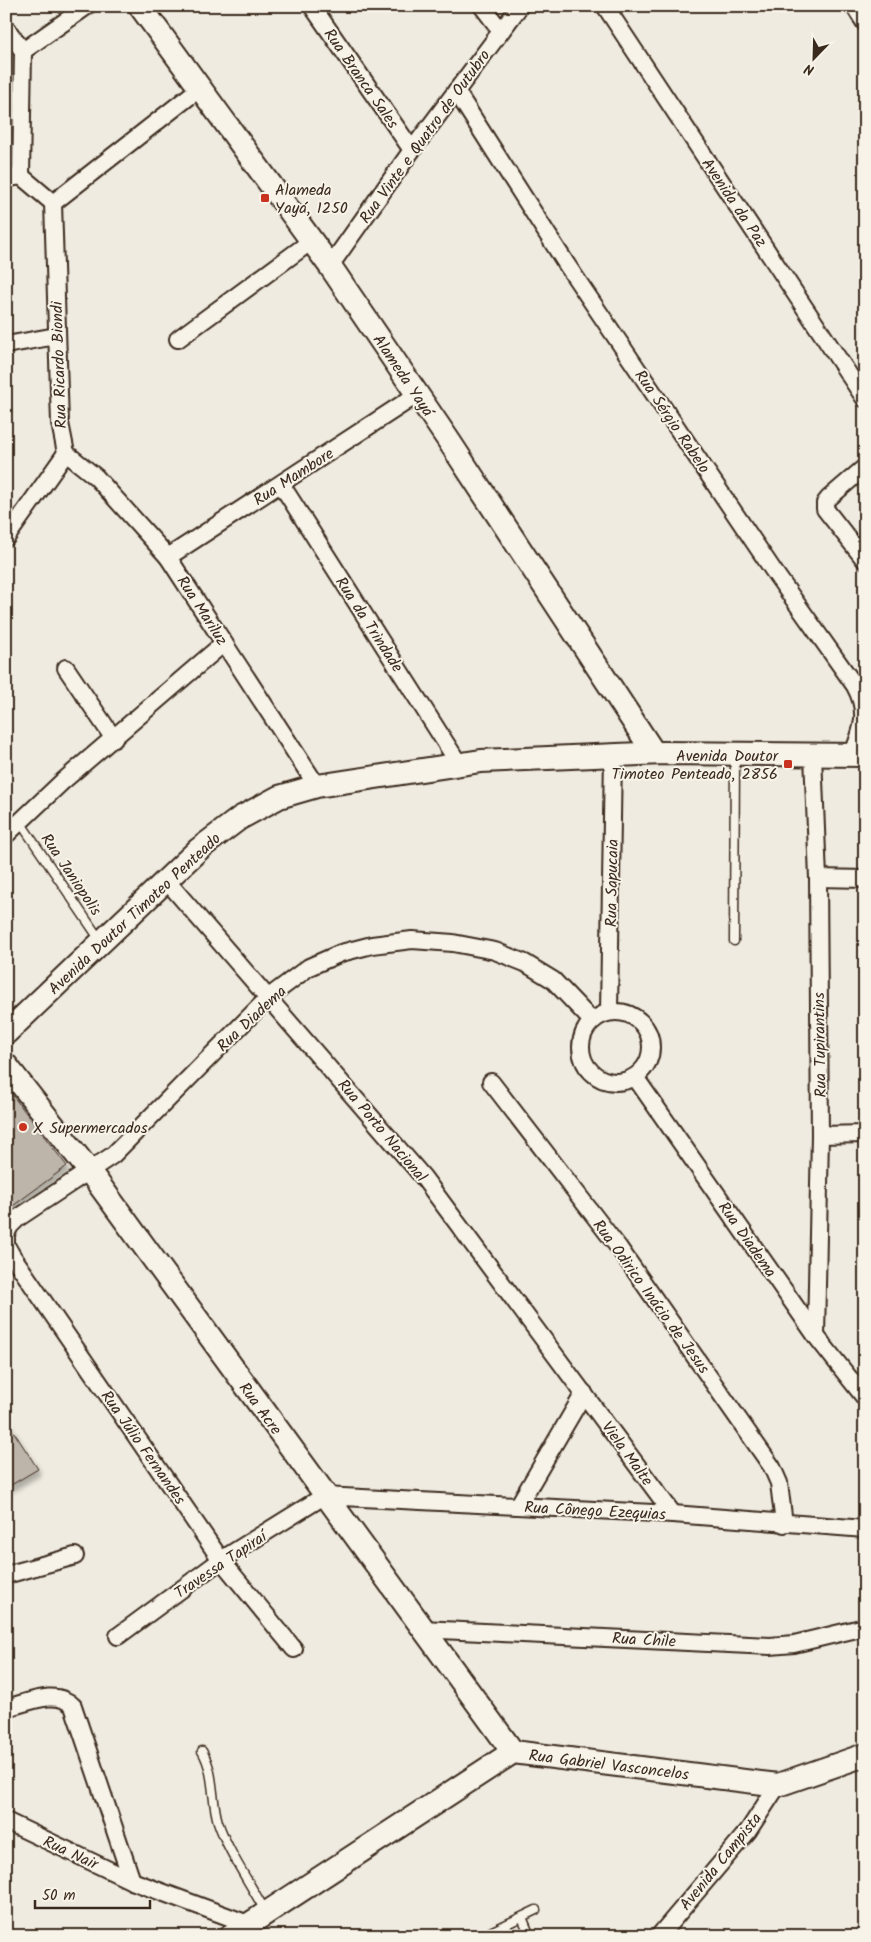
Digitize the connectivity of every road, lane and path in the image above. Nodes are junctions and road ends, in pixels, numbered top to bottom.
1 (87, 6) edge
2 (140, 6) edge
3 (312, 6) edge
4 (482, 6) edge
5 (520, 6) edge
6 (605, 6) edge
7 (854, 6) edge
8 (865, 23) edge
9 (6, 28) edge
10 (501, 32) junction
11 (23, 51) junction
12 (200, 88) junction
13 (456, 91) junction
14 (412, 150) junction
15 (14, 178) edge
16 (53, 202) junction
17 (310, 242) junction
18 (330, 266) junction
19 (56, 336) junction
20 (178, 339) dead end
21 (6, 345) edge
22 (418, 394) junction
23 (865, 399) edge
24 (66, 453) junction
25 (865, 466) edge
26 (281, 484) junction
27 (6, 538) edge
28 (168, 557) junction
29 (865, 560) edge
30 (224, 643) junction
31 (66, 668) dead end
32 (865, 718) edge
33 (114, 739) junction
34 (654, 753) junction
35 (613, 754) junction
36 (735, 754) junction
37 (813, 755) junction
38 (858, 755) edge
39 (459, 764) junction
40 (317, 786) junction
41 (20, 822) junction
42 (6, 835) edge
43 (818, 878) junction
44 (865, 879) edge
45 (166, 880) junction
46 (734, 941) dead end
47 (102, 942) junction
48 (269, 997) junction
49 (609, 1012) junction
50 (592, 1021) junction
51 (6, 1033) edge
52 (6, 1065) edge
53 (635, 1077) junction
54 (491, 1082) dead end
55 (865, 1134) edge
56 (820, 1135) junction
57 (90, 1172) junction
58 (6, 1236) edge
59 (816, 1336) junction
60 (584, 1392) junction
61 (863, 1393) edge
62 (324, 1496) junction
63 (518, 1506) junction
64 (673, 1514) junction
65 (784, 1524) junction
66 (865, 1529) edge
67 (75, 1556) dead end
68 (221, 1560) junction
69 (6, 1574) edge
70 (865, 1627) edge
71 (421, 1628) junction
72 (118, 1636) dead end
73 (294, 1649) dead end
74 (6, 1708) edge
75 (202, 1751) dead end
76 (513, 1752) junction
77 (865, 1756) edge
78 (778, 1785) junction
79 (6, 1821) edge
80 (132, 1881) junction
81 (536, 1910) dead end
82 (522, 1917) junction
83 (249, 1924) edge
84 (482, 1936) edge
85 (530, 1936) edge
86 (659, 1936) edge

1 - 11 street
2 - 12 street, Alameda Yayá
3 - 14 street, Rua Branca Sales
4 - 10 street
5 - 10 street, Rua Vinte e Quatro de Outubro
6 - 23 street, Avenida da Paz
7 - 8 street
9 - 11 street
10 - 13 street, Rua Vinte e Quatro de Outubro
11 - 15 street
12 - 16 street
12 - 17 street, Alameda Yayá
13 - 14 street, Rua Vinte e Quatro de Outubro
13 - 32 street, Rua Sérgio Rabelo
14 - 18 street, Rua Vinte e Quatro de Outubro
15 - 16 street
16 - 19 street, Rua Ricardo Biondi
17 - 18 street, Alameda Yayá
17 - 20 street
18 - 22 street, Alameda Yayá
19 - 21 street
19 - 24 street, Rua Ricardo Biondi
22 - 26 street, Rua Mambore
22 - 34 street, Alameda Yayá
24 - 27 street
24 - 28 street, Rua Mariluz
25 - 29 street
26 - 28 street, Rua Mambore
26 - 39 street, Rua da Trindade
28 - 30 street, Rua Mariluz
30 - 33 street
30 - 40 street, Rua Mariluz
31 - 33 street
32 - 38 street, Rua Sérgio Rabelo
33 - 41 street
34 - 35 street, Avenida Doutor Timoteo Penteado
34 - 36 street, Avenida Doutor Timoteo Penteado
35 - 39 street, Avenida Doutor Timoteo Penteado
35 - 49 street, Rua Sapucaia
36 - 37 street, Avenida Doutor Timoteo Penteado
36 - 46 lane
37 - 38 street, Avenida Doutor Timoteo Penteado
37 - 43 street, Rua Tupirantins
39 - 40 street, Avenida Doutor Timoteo Penteado
40 - 45 street, Avenida Doutor Timoteo Penteado
41 - 42 street
41 - 47 lane, Rua Janiopolis
43 - 44 street
43 - 56 street, Rua Tupirantins
45 - 47 street, Avenida Doutor Timoteo Penteado
45 - 48 street, Rua Porto Nacional
47 - 51 street, Avenida Doutor Timoteo Penteado
48 - 50 street, Rua Diadema
48 - 57 street, Rua Diadema
48 - 60 street, Rua Porto Nacional
49 - 50 street
49 - 53 street
50 - 53 street
52 - 57 street, Rua Acre
53 - 59 street, Rua Diadema
54 - 65 street, Rua Odirico Inácio de Jesus
55 - 56 street
56 - 59 street, Rua Tupirantins
57 - 58 street, Rua Diadema
57 - 62 street, Rua Acre
58 - 68 street, Rua Júlio Fernandes
59 - 61 street, Rua Diadema
60 - 63 street
60 - 64 street, Viela Malte
62 - 63 street, Rua Cônego Ezequias
62 - 68 street, Travessa Tapiraí
62 - 71 street, Rua Acre
63 - 64 street, Rua Cônego Ezequias
64 - 65 street, Rua Cônego Ezequias
65 - 66 street, Rua Cônego Ezequias
67 - 69 street
68 - 72 street, Travessa Tapiraí
68 - 73 street, Rua Júlio Fernandes
70 - 71 street, Rua Chile
71 - 76 street, Rua Acre
74 - 80 street
75 - 83 lane
76 - 78 street, Rua Gabriel Vasconcelos
76 - 83 street, Rua Gabriel Vasconcelos
77 - 78 street, Rua Gabriel Vasconcelos
78 - 86 street, Avenida Campista
79 - 80 street, Rua Nair
80 - 83 street, Rua Nair
81 - 82 lane
82 - 84 lane
82 - 85 lane

